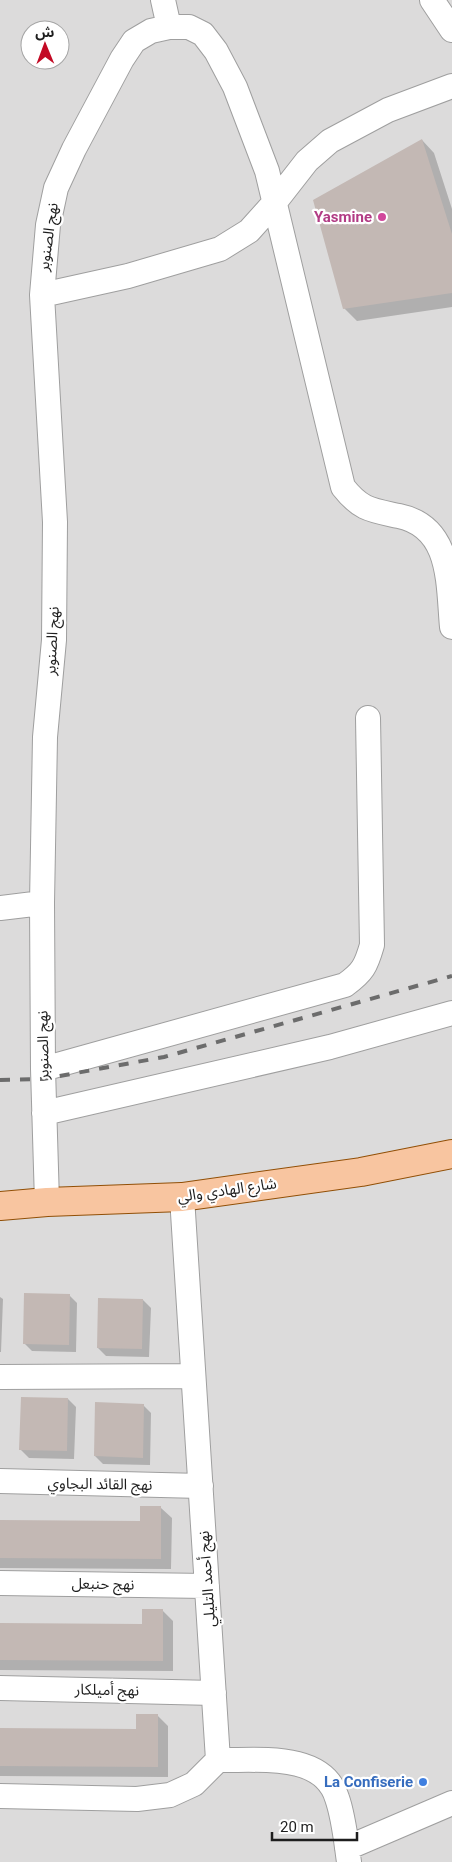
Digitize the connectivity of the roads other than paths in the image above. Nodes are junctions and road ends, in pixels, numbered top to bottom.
1 (163, 0) edge
2 (432, 0) edge
3 (169, 27) junction
4 (452, 30) edge
5 (452, 86) edge
6 (275, 202) junction
7 (42, 294) junction
8 (452, 627) edge
9 (368, 718) dead end
10 (42, 903) junction
11 (0, 908) edge
12 (452, 1013) edge
13 (43, 1069) junction
14 (44, 1113) junction
15 (452, 1154) edge
16 (182, 1198) junction
17 (47, 1202) junction
18 (0, 1206) edge
19 (193, 1376) junction
20 (0, 1377) edge
21 (0, 1481) edge
22 (200, 1486) junction
23 (0, 1583) edge
24 (207, 1586) junction
25 (0, 1688) edge
26 (214, 1693) junction
27 (218, 1760) junction
28 (0, 1796) edge
29 (452, 1803) edge
30 (348, 1855) edge

1 - 3 street
2 - 4 street
3 - 6 street, نهج الصنوبر
3 - 7 street, نهج الصنوبر
5 - 6 street
6 - 7 street
6 - 8 street, نهج الصنوبر
7 - 10 street, نهج الصنوبر
9 - 13 street
10 - 11 street
10 - 13 street, نهج الصنوبر
12 - 14 street
13 - 14 street, نهج الصنوبر
14 - 17 street, نهج الصنوبر
15 - 16 main road, شارع الهادي والي
16 - 17 main road, شارع الهادي والي
16 - 19 street, نهج أحمد التليلي
17 - 18 main road, شارع الهادي والي
19 - 20 street
19 - 22 street, نهج أحمد التليلي
21 - 22 street, نهج القائد البجاوي
22 - 24 street, نهج أحمد التليلي
23 - 24 street, نهج حنبعل
24 - 26 street, نهج أحمد التليلي
25 - 26 street, نهج أميلكار
26 - 27 street, نهج أحمد التليلي
27 - 28 street
27 - 30 street
29 - 30 street

